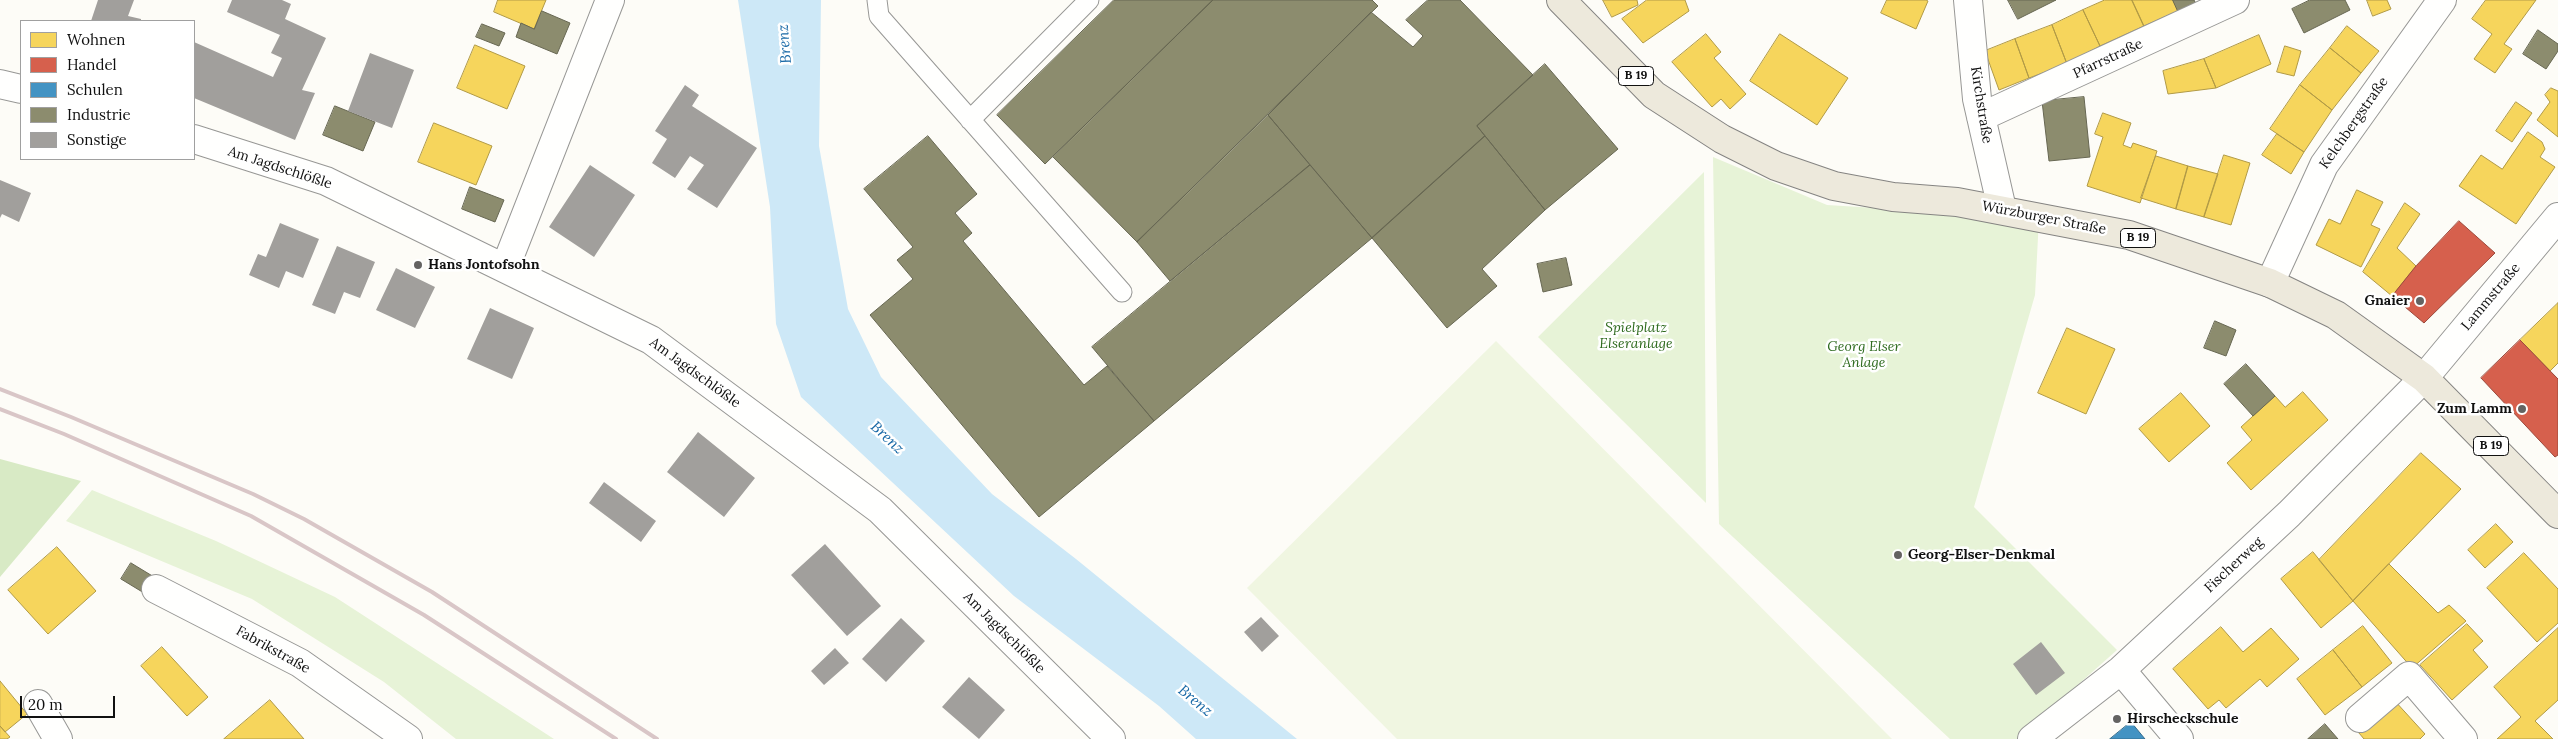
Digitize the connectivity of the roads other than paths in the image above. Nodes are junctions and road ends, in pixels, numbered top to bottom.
1 (610, 0) edge
2 (877, 0) edge
3 (1089, 0) edge
4 (1561, 0) edge
5 (1968, 0) edge
6 (2235, 0) edge
7 (2442, 0) edge
8 (0, 84) edge
9 (20, 89) edge
10 (1981, 117) junction
11 (970, 120) junction
12 (195, 140) edge
13 (2002, 209) junction
14 (2558, 217) edge
15 (505, 268) junction
16 (2270, 283) junction
17 (1122, 292) dead end
18 (2424, 378) junction
19 (2558, 514) edge
20 (156, 589) dead end
21 (2121, 670) junction
22 (38, 704) dead end
23 (2360, 718) dead end
24 (58, 739) edge
25 (408, 739) edge
26 (1111, 739) edge
27 (2032, 739) edge
28 (2179, 739) edge
29 (2463, 739) edge

1 - 15 street
2 - 11 lane
3 - 11 lane
4 - 13 main road, Würzburger Straße / B 19
5 - 10 street, Kirchstraße
6 - 10 street, Pfarrstraße
7 - 16 street, Kelchbergstraße
8 - 9 street
10 - 13 street, Kirchstraße
11 - 17 lane
12 - 15 street, Am Jagdschlößle
13 - 16 main road, Würzburger Straße / B 19
14 - 18 street, Lammstraße
15 - 26 street, Am Jagdschlößle
16 - 18 main road, Würzburger Straße / B 19
18 - 19 main road, Würzburger Straße / B 19
18 - 21 street, Fischerweg
20 - 25 street, Fabrikstraße
21 - 27 street, Fischerweg
21 - 28 street
22 - 24 street
23 - 29 street

